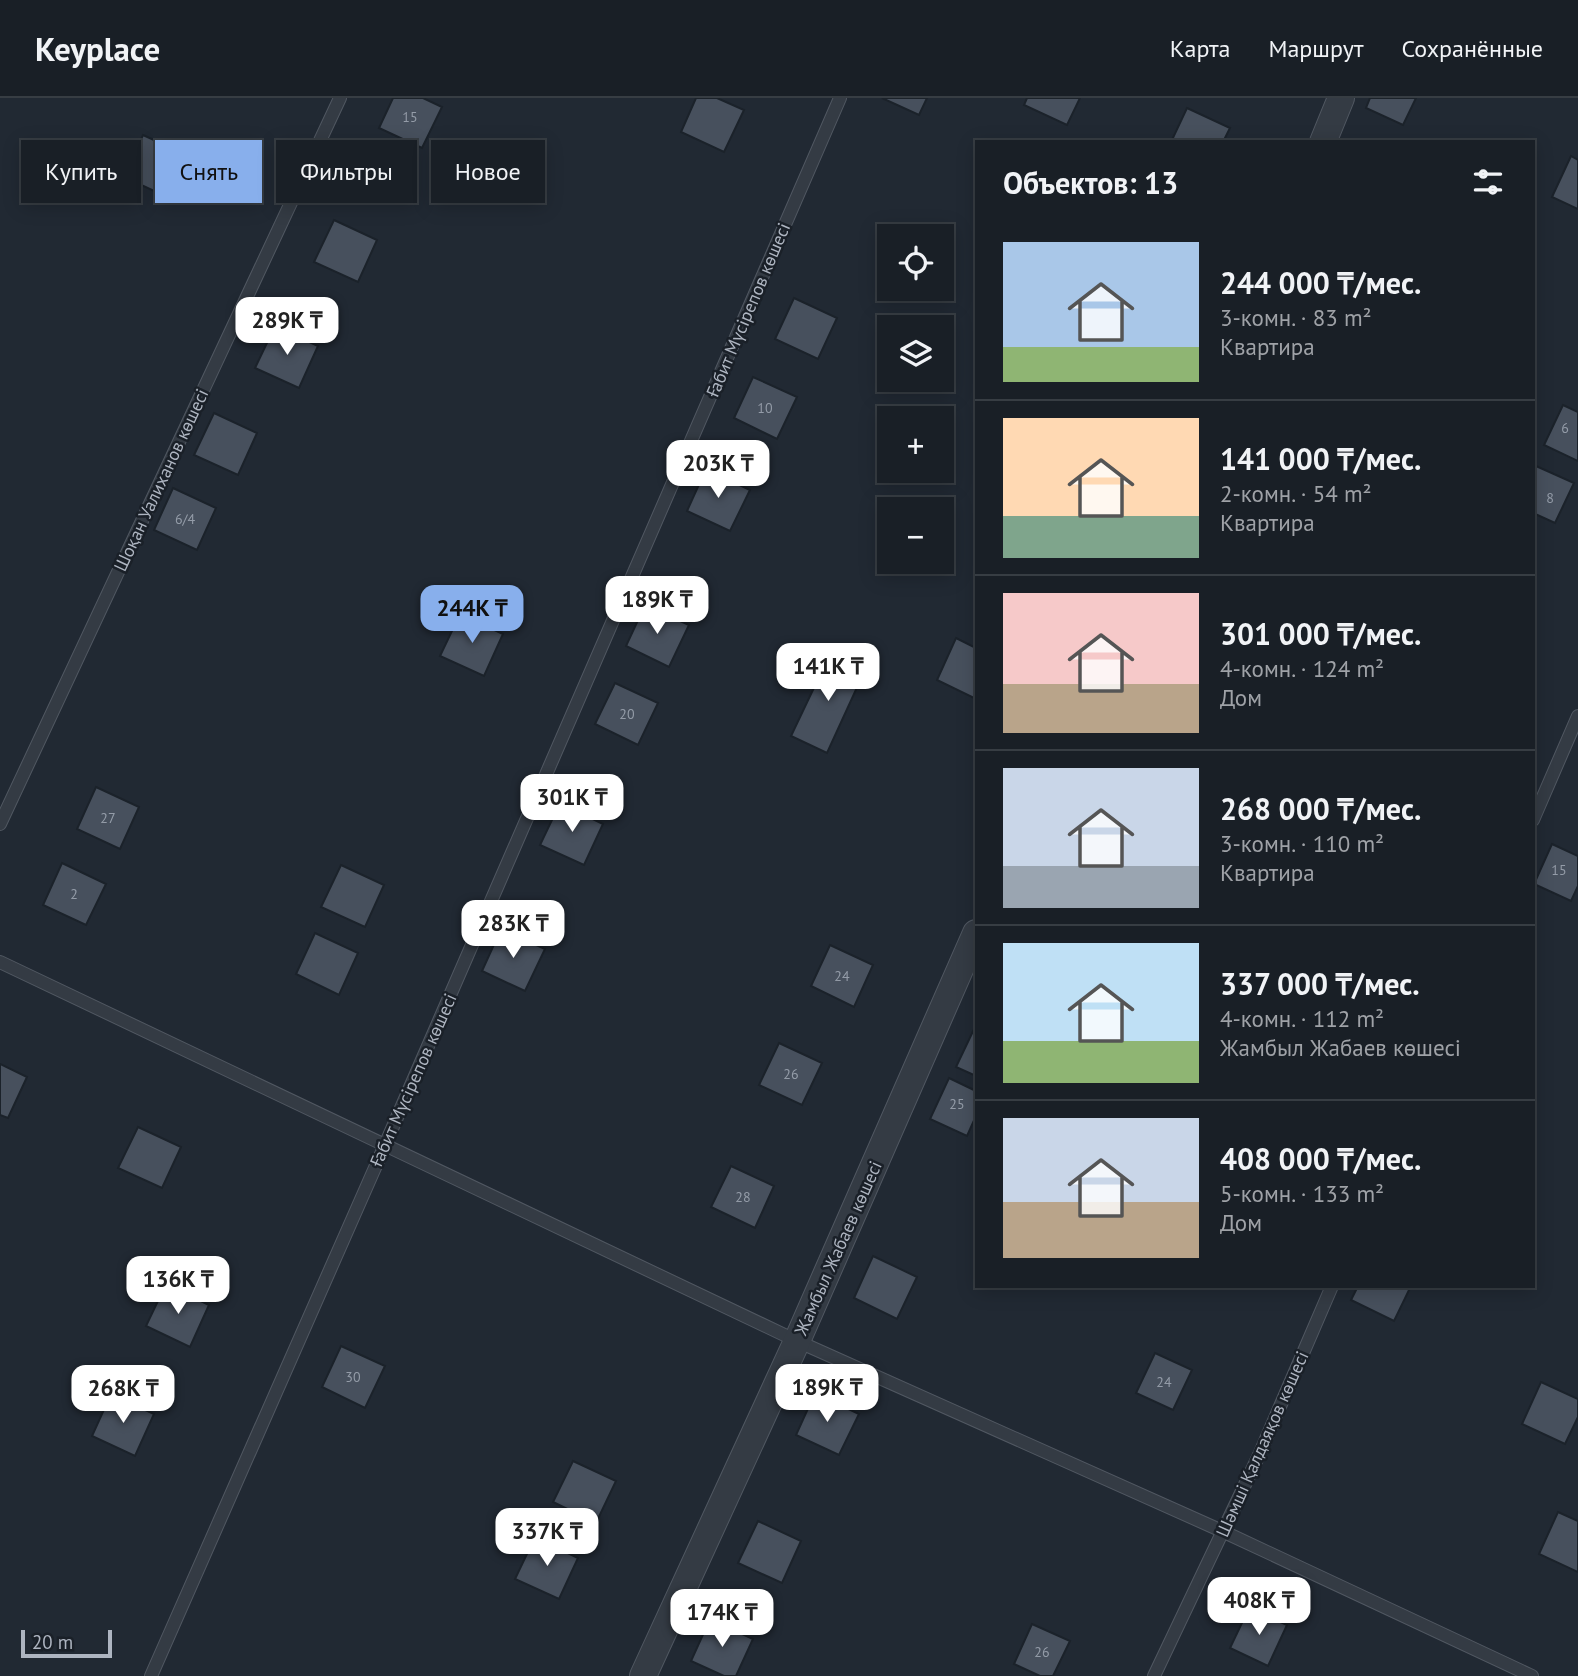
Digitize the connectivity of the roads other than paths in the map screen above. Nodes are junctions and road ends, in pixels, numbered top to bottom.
1 (340, 98) edge
2 (839, 98) edge
3 (1341, 98) edge
4 (1323, 140) edge
5 (1578, 716) edge
6 (1535, 815) edge
7 (0, 824) edge
8 (975, 935) edge
9 (2, 967) edge
10 (385, 1145) junction
11 (1331, 1288) edge
12 (797, 1341) junction
13 (1222, 1531) junction
14 (151, 1676) edge
15 (643, 1676) edge
16 (1154, 1676) edge
17 (1532, 1676) edge

1 - 7 lane, Шоқан Уалиханов көшесі
2 - 10 lane, Ғабит Мүсірепов көшесі
3 - 4 street
5 - 6 lane
8 - 12 street, Жамбыл Жабаев көшесі
9 - 10 lane
10 - 12 lane
10 - 14 lane, Ғабит Мүсірепов көшесі
11 - 13 lane, Шәмші Қалдаяқов көшесі
12 - 13 lane
12 - 15 street, Жамбыл Жабаев көшесі
13 - 16 lane, Шәмші Қалдаяқов көшесі
13 - 17 lane

